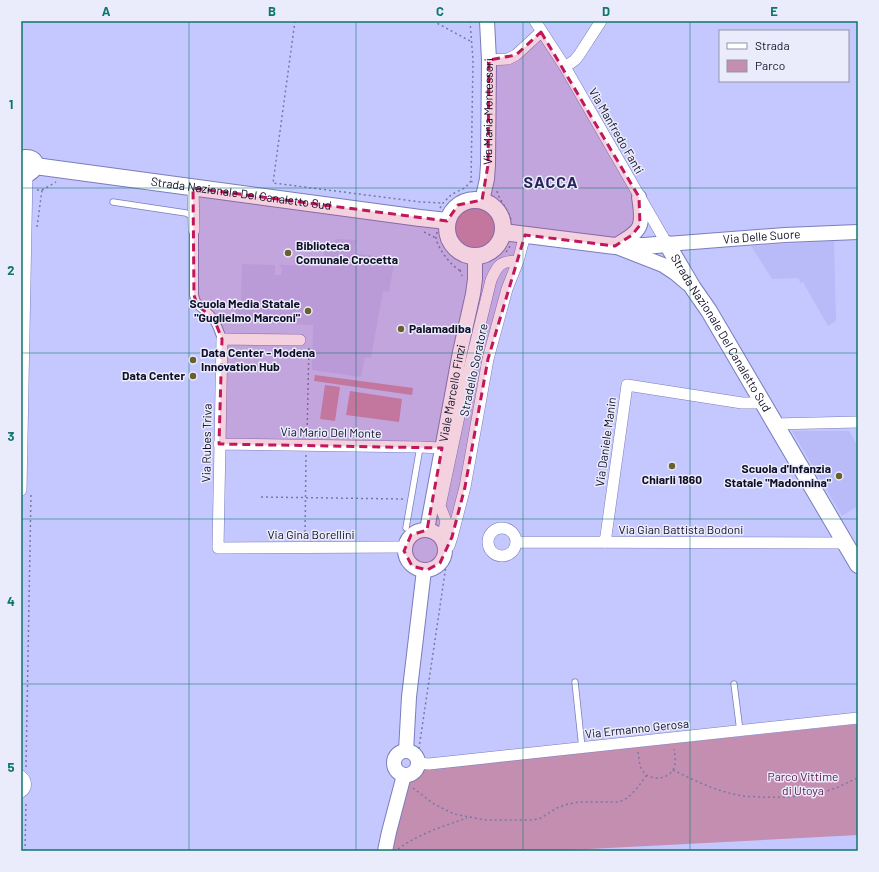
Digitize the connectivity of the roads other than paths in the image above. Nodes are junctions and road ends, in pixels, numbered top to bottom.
1 (487, 21) edge
2 (535, 21) edge
3 (601, 21) edge
4 (542, 32) junction
5 (489, 60) junction
6 (565, 67) junction
7 (26, 167) edge
8 (193, 188) junction
9 (483, 195) junction
10 (639, 197) junction
11 (113, 202) dead end
12 (194, 217) junction
13 (447, 221) junction
14 (194, 230) joint
15 (503, 232) junction
16 (858, 232) edge
17 (525, 235) junction
18 (23, 238) edge
19 (666, 244) junction
20 (615, 246) junction
21 (474, 257) junction
22 (518, 261) junction
23 (693, 288) junction
24 (22, 334) edge
25 (222, 339) junction
26 (300, 340) dead end
27 (762, 401) junction
28 (858, 422) edge
29 (775, 424) junction
30 (219, 444) junction
31 (420, 447) junction
32 (442, 448) junction
33 (465, 488) junction
34 (26, 491) edge
35 (446, 521) junction
36 (406, 528) dead end
37 (427, 530) junction
38 (516, 542) dead end
39 (605, 543) junction
40 (846, 543) junction
41 (445, 544) junction
42 (405, 547) junction
43 (218, 548) joint
44 (858, 565) edge
45 (424, 570) junction
46 (574, 682) dead end
47 (734, 684) dead end
48 (858, 718) edge
49 (740, 731) junction
50 (582, 748) junction
51 (406, 751) junction
52 (424, 767) junction
53 (24, 774) edge
54 (409, 780) junction
55 (24, 794) edge
56 (385, 851) edge

1 - 5 street, Via Maria Montessori
2 - 4 street, Via Manfredo Fanti
3 - 6 street
4 - 5 street
4 - 6 street, Via Manfredo Fanti
5 - 9 street, Via Maria Montessori
6 - 10 street, Via Manfredo Fanti
7 - 8 main road, Strada Nazionale Del Canaletto Sud
7 - 18 street
8 - 12 street
8 - 13 main road, Strada Nazionale Del Canaletto Sud
9 - 13 main road
9 - 15 main road
10 - 19 street, Via Manfredo Fanti
10 - 20 street
11 - 12 lane
12 - 14 street
13 - 21 main road
14 - 25 street
15 - 17 main road, Strada Nazionale Del Canaletto Sud
15 - 21 main road
16 - 19 street, Via Delle Suore
17 - 20 main road, Strada Nazionale Del Canaletto Sud
17 - 22 street, Stradello Soratore
18 - 24 street
19 - 20 main road, Strada Nazionale Del Canaletto Sud
19 - 23 main road, Strada Nazionale Del Canaletto Sud
20 - 23 street
21 - 32 street, Viale Marcello Finzi
22 - 33 street, Stradello Soratore
22 - 35 street, Stradello Soratore
23 - 27 main road, Strada Nazionale Del Canaletto Sud
24 - 34 street
25 - 26 street
25 - 30 street, Via Rubes Triva
27 - 29 main road, Strada Nazionale Del Canaletto Sud
27 - 39 street, Via Daniele Manin
28 - 29 street
29 - 40 main road, Strada Nazionale Del Canaletto Sud
30 - 31 street, Via Mario Del Monte
30 - 43 street, Via Rubes Triva
31 - 32 street, Via Mario Del Monte
31 - 36 lane
32 - 37 street, Viale Marcello Finzi
33 - 35 street, Stradello Soratore
33 - 41 street, Stradello Soratore
35 - 41 street, Stradello Soratore
37 - 41 street
37 - 42 street
38 - 39 street, Via Gian Battista Bodoni
39 - 40 street, Via Gian Battista Bodoni
40 - 44 main road, Strada Nazionale Del Canaletto Sud
41 - 45 street
42 - 43 street, Via Gina Borellini
42 - 45 street
45 - 51 street
46 - 50 lane
47 - 49 lane
48 - 49 street, Via Ermanno Gerosa
49 - 50 street, Via Ermanno Gerosa
50 - 52 street, Via Ermanno Gerosa
51 - 52 street
51 - 54 street
52 - 54 street
53 - 55 street
54 - 56 street

